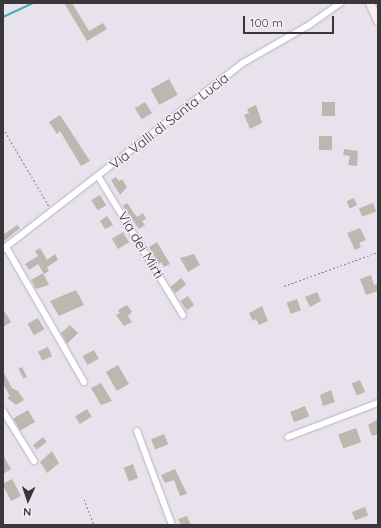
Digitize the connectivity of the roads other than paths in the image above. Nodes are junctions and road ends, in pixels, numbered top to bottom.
1 (341, 3) edge
2 (370, 3) edge
3 (378, 21) edge
4 (98, 176) junction
5 (4, 248) edge
6 (183, 315) dead end
7 (84, 382) dead end
8 (378, 403) edge
9 (3, 411) edge
10 (137, 431) dead end
11 (288, 437) dead end
12 (34, 461) dead end
13 (172, 525) edge

1 - 4 street, Via Valli di Santa Lucia
2 - 3 main road
4 - 5 street, Via Valli di Santa Lucia
4 - 6 street, Via dei Mirti
5 - 7 street
8 - 11 street
9 - 12 street
10 - 13 street

